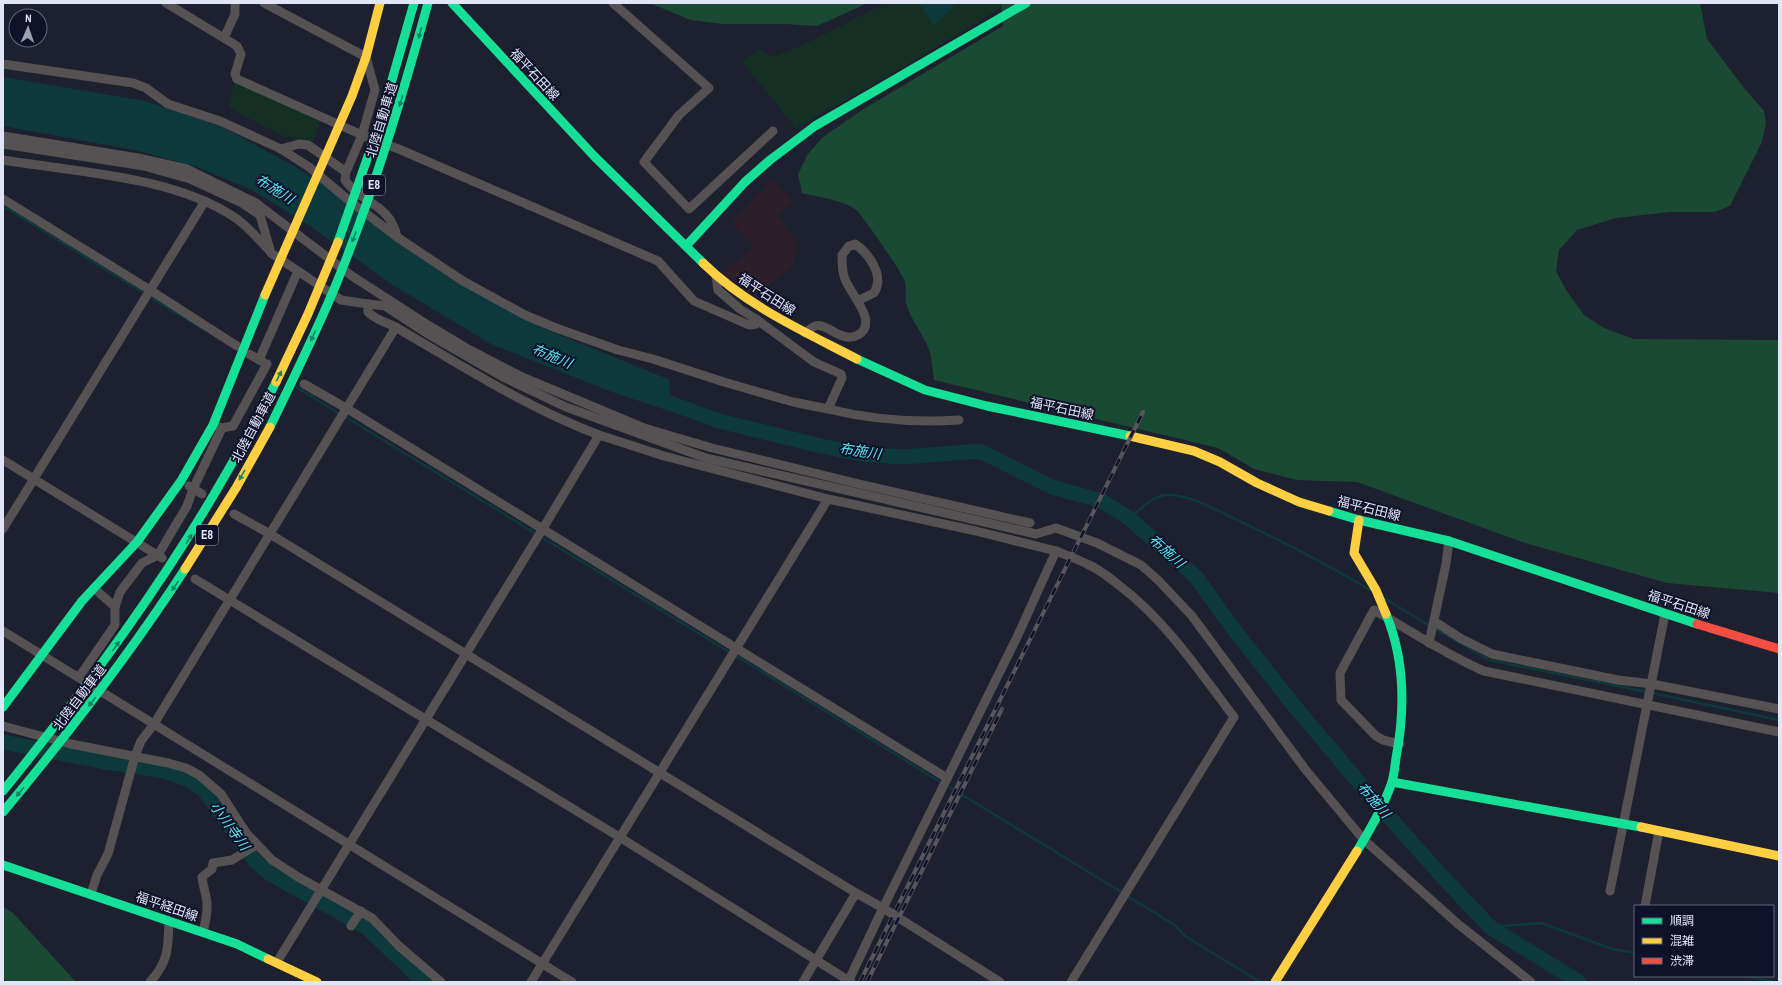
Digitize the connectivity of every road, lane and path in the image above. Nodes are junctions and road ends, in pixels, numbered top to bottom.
1 (166, 3) edge
2 (235, 3) edge
3 (264, 3) edge
4 (380, 3) edge
5 (414, 3) edge
6 (428, 3) edge
7 (452, 3) edge
8 (613, 3) edge
9 (1026, 3) edge
10 (224, 38) junction
11 (366, 57) junction
12 (3, 64) edge
13 (773, 131) dead end
14 (362, 135) junction
15 (3, 136) edge
16 (3, 144) edge
17 (281, 149) junction
18 (3, 160) edge
19 (346, 172) junction
20 (3, 199) edge
21 (205, 202) junction
22 (397, 238) junction
23 (686, 246) junction
24 (271, 253) junction
25 (298, 271) junction
26 (716, 276) junction
27 (150, 290) junction
28 (859, 300) junction
29 (368, 304) junction
30 (756, 319) junction
31 (396, 327) junction
32 (805, 333) junction
33 (237, 346) dead end
34 (249, 354) dead end
35 (258, 360) junction
36 (304, 384) dead end
37 (346, 408) junction
38 (828, 410) junction
39 (959, 420) dead end
40 (217, 427) junction
41 (599, 435) junction
42 (3, 460) edge
43 (34, 480) junction
44 (181, 481) junction
45 (192, 488) junction
46 (202, 494) dead end
47 (828, 499) junction
48 (234, 514) dead end
49 (1359, 520) junction
50 (1030, 523) dead end
51 (3, 529) edge
52 (542, 530) junction
53 (270, 534) junction
54 (1449, 541) junction
55 (137, 542) junction
56 (1056, 551) junction
57 (160, 557) junction
58 (195, 580) dead end
59 (94, 588) junction
60 (229, 599) junction
61 (115, 607) junction
62 (1665, 614) junction
63 (1434, 621) junction
64 (3, 631) edge
65 (1429, 643) junction
66 (736, 649) junction
67 (1779, 649) edge
68 (466, 653) junction
69 (41, 654) junction
70 (79, 677) junction
71 (1652, 684) junction
72 (1647, 705) junction
73 (3, 707) edge
74 (1779, 709) edge
75 (425, 720) junction
76 (154, 724) junction
77 (3, 726) edge
78 (1779, 732) edge
79 (1400, 744) junction
80 (135, 756) junction
81 (660, 773) junction
82 (947, 778) junction
83 (1392, 782) junction
84 (3, 791) edge
85 (3, 812) edge
86 (1623, 823) junction
87 (1659, 831) junction
88 (1365, 837) junction
89 (620, 838) junction
90 (349, 844) junction
91 (256, 845) junction
92 (1779, 856) edge
93 (3, 865) edge
94 (1610, 891) dead end
95 (320, 892) junction
96 (856, 893) junction
97 (91, 894) junction
98 (1645, 905) edge
99 (883, 908) junction
100 (361, 911) junction
101 (169, 921) junction
102 (351, 926) dead end
103 (203, 932) junction
104 (816, 961) junction
105 (277, 962) junction
106 (542, 963) junction
107 (849, 981) edge
108 (150, 982) edge
109 (317, 982) edge
110 (441, 982) edge
111 (531, 982) edge
112 (572, 982) edge
113 (803, 982) edge
114 (1000, 982) edge
115 (1071, 982) edge
116 (1275, 982) edge
117 (1531, 982) edge

1 - 10 street
2 - 10 street
3 - 11 street
4 - 11 main road
84 -> 5 main road, 北陸自動車道 / E8
6 -> 85 main road, 北陸自動車道 / E8
7 - 23 main road, 福平石田線
8 - 13 street
9 - 23 main road
10 - 14 street
11 - 14 street
11 - 40 main road
12 - 17 street
14 - 19 street
14 - 30 street
15 - 50 street
16 - 24 street
17 - 19 street
17 - 22 street
18 - 21 street
19 - 22 street
20 - 27 street
21 - 24 street
21 - 27 street
22 - 38 street
23 - 26 main road, 福平石田線
24 - 25 street
25 - 29 street
25 - 35 street
26 - 30 street
26 - 32 main road, 福平石田線
27 - 33 street
27 - 43 street
28 - 28 street
28 - 32 street
29 - 31 street
29 - 88 street
30 - 38 street
31 - 37 street
31 - 41 street
32 - 49 main road, 福平石田線
34 - 35 street
35 - 40 street
36 - 37 street
37 - 52 street
37 - 53 street
38 - 39 street
40 - 44 main road
40 - 45 street
41 - 47 street
41 - 52 street
42 - 43 street
43 - 51 street
43 - 55 street
44 - 45 street
44 - 55 main road
45 - 46 street
45 - 57 street
47 - 56 street
47 - 66 street
48 - 53 street
49 - 54 main road, 福平石田線
49 - 79 main road
52 - 66 street
52 - 68 street
53 - 60 street
53 - 68 street
54 - 62 main road, 福平石田線
54 - 63 street
55 - 57 street
55 - 59 main road
56 - 82 street
56 - 115 street
57 - 61 street
58 - 60 street
59 - 61 street
59 - 69 main road
60 - 75 street
60 - 76 street
61 - 70 street
62 - 67 main road, 福平石田線
62 - 71 street
63 - 65 street
63 - 71 street
64 - 69 street
65 - 72 street
65 - 79 street
66 - 81 street
66 - 82 street
68 - 75 street
68 - 81 street
69 - 70 street
69 - 73 main road
70 - 76 street
71 - 72 street
71 - 74 street
72 - 78 street
72 - 86 street
75 - 89 street
75 - 90 street
76 - 80 street
76 - 90 street
77 - 80 street
79 - 83 main road
80 - 91 street
80 - 97 street
81 - 89 street
81 - 96 street
82 - 99 street
83 - 86 main road
83 - 88 main road
86 - 87 main road
86 - 94 street
87 - 92 main road
87 - 98 street
88 - 116 main road
88 - 117 street
89 - 104 street
89 - 106 street
90 - 95 street
90 - 106 street
91 - 95 street
91 - 103 street
93 - 97 main road, 福平経田線
95 - 100 street
95 - 105 street
96 - 99 street
96 - 104 street
97 - 101 main road, 福平経田線
99 - 107 street
99 - 114 street
100 - 102 street
100 - 110 street
101 - 103 main road, 福平経田線
101 - 108 street
103 - 105 main road, 福平経田線
104 - 107 street
104 - 113 street
105 - 109 main road, 福平経田線
106 - 111 street
106 - 112 street

